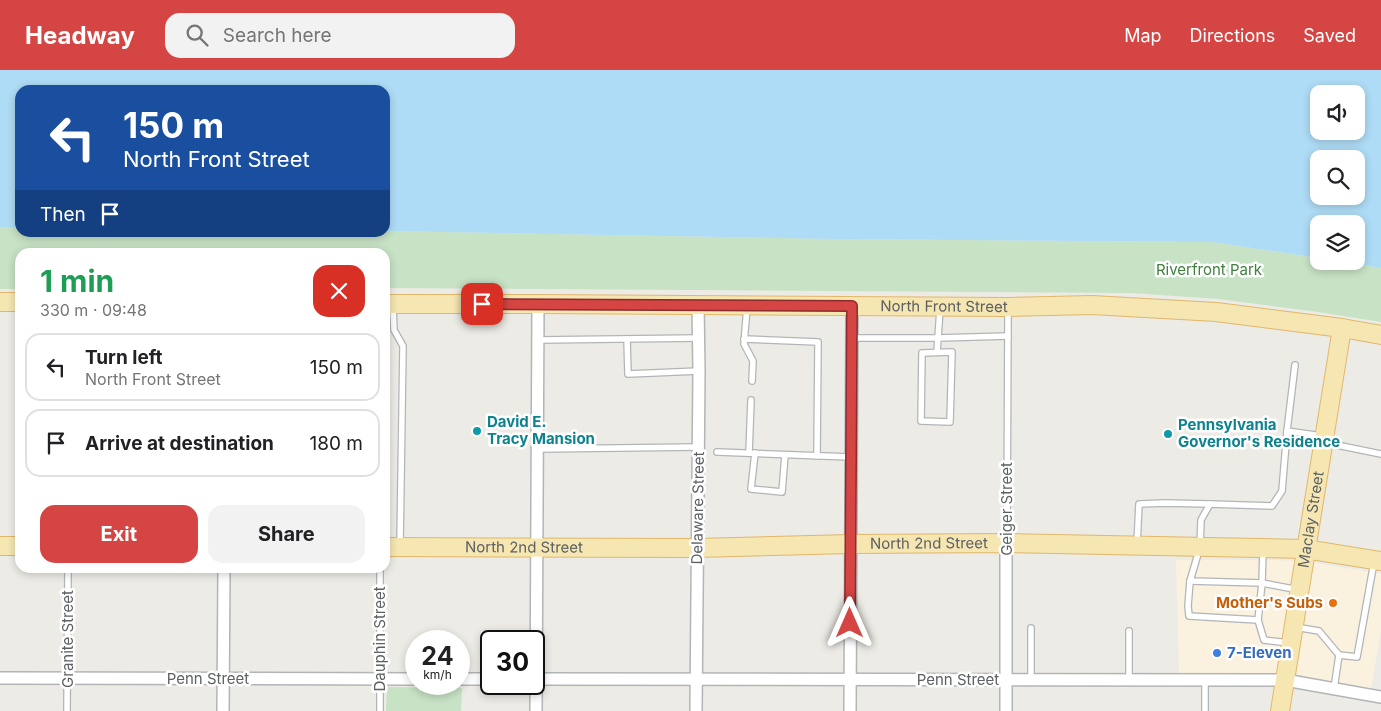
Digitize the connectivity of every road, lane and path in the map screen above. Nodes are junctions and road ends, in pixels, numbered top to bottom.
1 (0, 302) edge
2 (15, 302) edge
3 (390, 304) edge
4 (538, 304) junction
5 (698, 304) junction
6 (747, 305) junction
7 (852, 306) junction
8 (940, 307) junction
9 (1008, 307) junction
10 (390, 309) edge
11 (1342, 328) junction
12 (1381, 334) edge
13 (1008, 336) junction
14 (699, 338) junction
15 (852, 338) junction
16 (938, 338) junction
17 (627, 339) junction
18 (744, 339) junction
19 (538, 340) junction
20 (937, 352) junction
21 (1295, 365) dead end
22 (699, 371) junction
23 (752, 381) dead end
24 (751, 400) dead end
25 (1287, 431) junction
26 (1323, 439) junction
27 (698, 447) junction
28 (538, 449) junction
29 (717, 452) dead end
30 (752, 453) junction
31 (785, 454) junction
32 (1381, 454) edge
33 (817, 456) junction
34 (851, 457) junction
35 (1210, 504) junction
36 (1006, 543) junction
37 (851, 544) junction
38 (0, 546) edge
39 (15, 546) edge
40 (1137, 546) junction
41 (392, 547) edge
42 (537, 547) junction
43 (1200, 547) junction
44 (697, 548) junction
45 (1264, 548) junction
46 (1306, 549) junction
47 (1378, 560) edge
48 (68, 573) edge
49 (224, 573) edge
50 (380, 573) edge
51 (1190, 581) junction
52 (1262, 583) junction
53 (1299, 590) junction
54 (1258, 620) junction
55 (1031, 628) dead end
56 (536, 630) edge
57 (1129, 631) dead end
58 (1292, 635) junction
59 (1339, 655) junction
60 (0, 678) edge
61 (68, 678) junction
62 (223, 679) junction
63 (380, 679) junction
64 (405, 679) edge
65 (545, 679) edge
66 (850, 679) junction
67 (696, 680) junction
68 (1032, 680) junction
69 (1129, 680) junction
70 (1205, 680) junction
71 (1285, 680) junction
72 (1006, 681) junction
73 (1334, 689) junction
74 (536, 695) edge
75 (1381, 697) edge
76 (67, 711) edge
77 (223, 711) edge
78 (380, 711) edge
79 (536, 711) edge
80 (696, 711) edge
81 (850, 711) edge
82 (1006, 711) edge
83 (1205, 711) edge
84 (1280, 711) edge

1 - 2 main road
3 - 4 main road, North Front Street
4 - 5 main road, North Front Street
4 - 19 street
5 - 6 main road, North Front Street
5 - 14 street, Delaware Street
6 - 7 main road, North Front Street
6 - 18 lane
7 - 8 main road, North Front Street
7 - 15 street
8 - 9 main road, North Front Street
8 - 16 lane
9 - 11 main road, North Front Street
9 - 13 lane, Geiger Street
10 - 41 lane
11 - 12 main road, North Front Street
11 - 26 main road, Maclay Street
13 - 16 lane
13 - 36 lane, Geiger Street
14 - 17 lane
14 - 22 street, Delaware Street
15 - 16 lane
15 - 34 street
16 - 20 lane
17 - 19 lane
17 - 22 lane
18 - 23 lane
18 - 33 lane
19 - 28 street
20 - 20 lane
21 - 25 lane
22 - 27 street, Delaware Street
24 - 30 lane
25 - 26 lane
25 - 35 lane
26 - 32 lane
26 - 46 main road, Maclay Street
27 - 28 lane
27 - 44 street, Delaware Street
28 - 42 street
29 - 30 lane
30 - 31 lane
30 - 31 lane
31 - 33 lane
33 - 34 lane
34 - 37 street
35 - 40 lane
35 - 43 lane
36 - 37 main road, North 2nd Street
36 - 40 main road, North 2nd Street
36 - 72 street, Geiger Street
37 - 44 main road, North 2nd Street
37 - 66 street
38 - 39 main road
40 - 43 main road, North 2nd Street
41 - 42 main road, North 2nd Street
42 - 44 main road, North 2nd Street
42 - 56 street
43 - 45 main road, North 2nd Street
43 - 51 lane
44 - 67 street, Delaware Street
45 - 46 main road, North 2nd Street
45 - 52 lane
46 - 47 main road, North 2nd Street
46 - 53 main road, Maclay Street
47 - 59 lane
48 - 61 lane, Granite Street
49 - 62 street
50 - 63 lane, Dauphin Street
51 - 52 lane
51 - 54 lane
52 - 53 lane
52 - 54 lane
53 - 58 main road, Maclay Street
54 - 58 lane
55 - 68 lane
57 - 69 lane
58 - 59 lane
58 - 71 main road, Maclay Street
59 - 73 lane
60 - 61 street, Penn Street
61 - 62 street, Penn Street
61 - 76 lane, Granite Street
62 - 63 street, Penn Street
62 - 77 street
63 - 64 street, Penn Street
63 - 78 lane, Dauphin Street
65 - 67 street, Penn Street
66 - 67 street, Penn Street
66 - 72 street, Penn Street
66 - 81 street
67 - 80 street, Delaware Street
68 - 69 street, Penn Street
68 - 72 street, Penn Street
69 - 70 street, Penn Street
70 - 71 street, Penn Street
70 - 83 lane
71 - 73 street, Penn Street
71 - 84 main road, Maclay Street
72 - 82 street, Geiger Street
73 - 75 street, Penn Street
74 - 79 street

